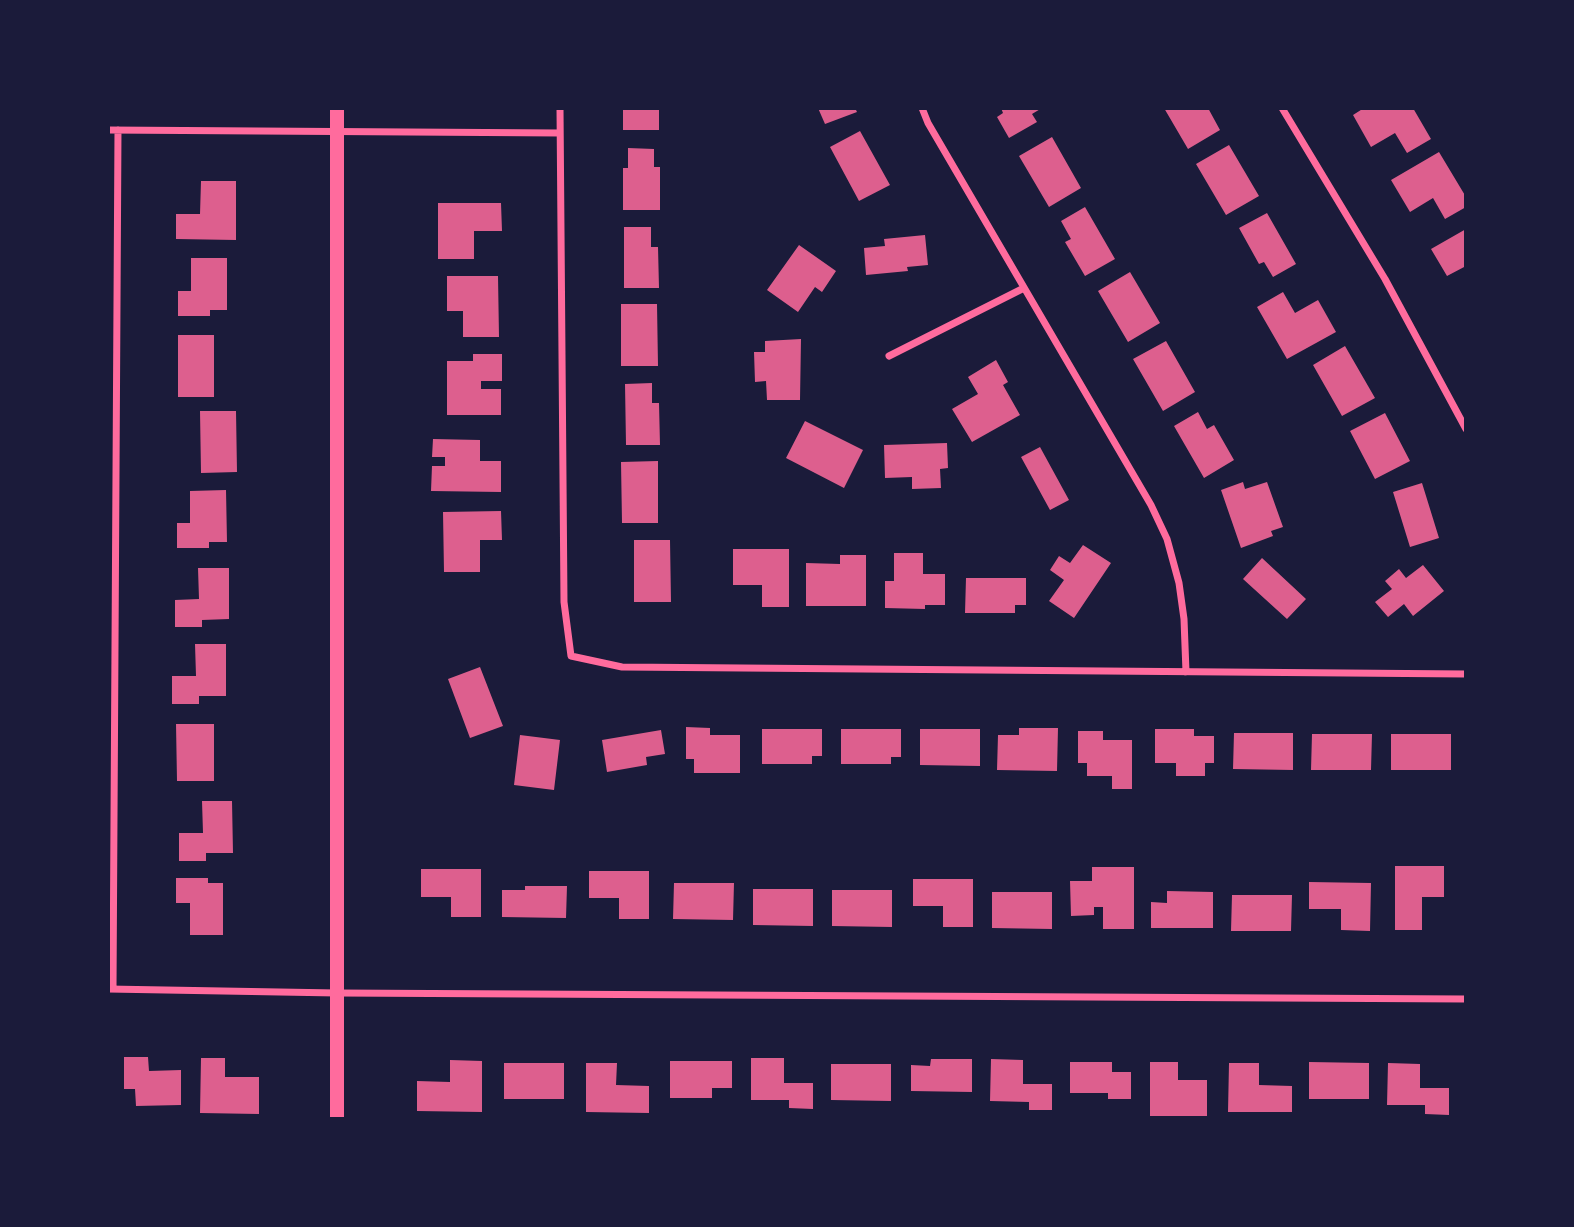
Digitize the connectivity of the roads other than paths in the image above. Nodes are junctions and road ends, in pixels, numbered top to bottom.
1 (337, 108) edge
2 (560, 108) edge
3 (922, 108) edge
4 (1282, 108) edge
5 (108, 130) edge
6 (118, 130) junction
7 (337, 133) junction
8 (560, 133) junction
9 (1024, 288) junction
10 (889, 356) dead end
11 (1465, 429) edge
12 (1185, 672) junction
13 (1465, 674) edge
14 (111, 989) edge
15 (337, 993) junction
16 (1465, 999) edge
17 (337, 1118) edge

1 - 7 main road
2 - 8 street
3 - 9 street
4 - 11 street
5 - 6 street
6 - 7 street
6 - 14 street
7 - 8 street
7 - 15 main road
8 - 12 street
9 - 10 street
9 - 12 street
12 - 13 street
14 - 15 street
15 - 16 street
15 - 17 main road

